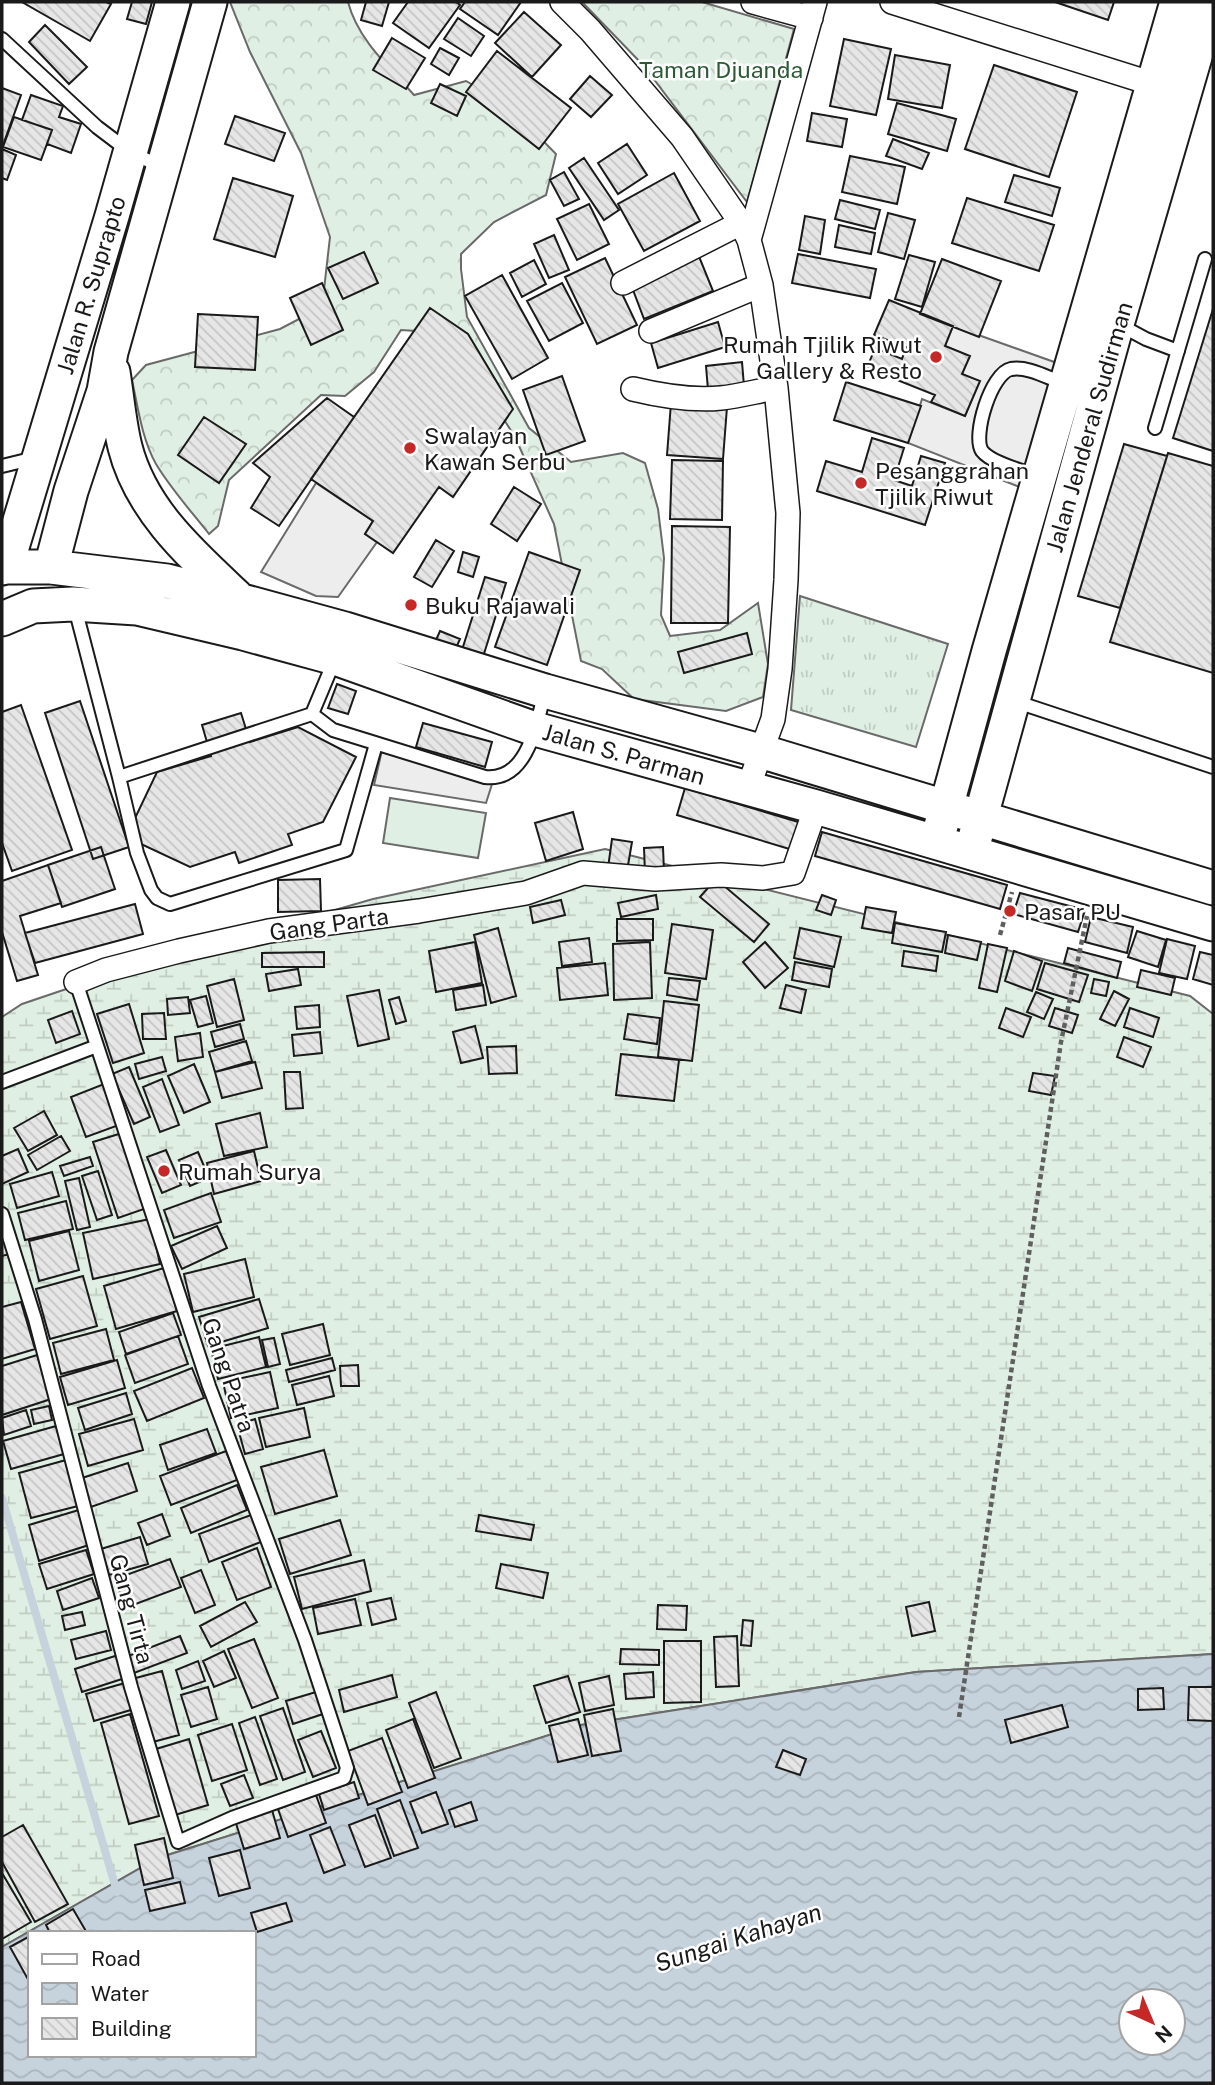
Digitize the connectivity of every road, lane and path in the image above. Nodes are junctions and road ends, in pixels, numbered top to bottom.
1 (173, 2) edge
2 (210, 2) edge
3 (562, 2) edge
4 (753, 2) edge
5 (1211, 2) edge
6 (897, 3) edge
7 (1171, 3) edge
8 (813, 10) edge
9 (2, 39) edge
10 (1154, 84) junction
11 (1185, 94) junction
12 (130, 152) junction
13 (162, 168) junction
14 (1126, 180) junction
15 (1158, 190) junction
16 (745, 232) junction
17 (1205, 260) dead end
18 (623, 282) dead end
19 (761, 285) junction
20 (1118, 324) junction
21 (650, 331) dead end
22 (1178, 351) junction
23 (111, 352) junction
24 (776, 388) junction
25 (634, 389) dead end
26 (1062, 399) junction
27 (1090, 424) junction
28 (1155, 428) dead end
29 (38, 458) junction
30 (2, 466) edge
31 (1040, 477) junction
32 (51, 567) junction
33 (4, 568) edge
34 (242, 602) junction
35 (74, 604) junction
36 (2, 619) edge
37 (340, 644) junction
38 (545, 691) junction
39 (1013, 701) junction
40 (312, 714) junction
41 (535, 729) junction
42 (376, 744) junction
43 (760, 751) junction
44 (1213, 767) edge
45 (119, 777) junction
46 (748, 788) junction
47 (816, 807) junction
48 (946, 807) junction
49 (981, 817) junction
50 (937, 842) junction
51 (971, 853) junction
52 (1016, 882) dead end
53 (1092, 888) junction
54 (1213, 888) edge
55 (1213, 924) edge
56 (1000, 935) dead end
57 (76, 982) joint
58 (96, 1046) junction
59 (2, 1082) edge
60 (2, 1214) edge
61 (959, 1717) dead end
62 (345, 1778) joint

1 - 12 main road, Jalan R. Suprapto
2 - 13 main road, Jalan R. Suprapto
3 - 16 street
4 - 8 street
5 - 11 main road, Jalan Jenderal Sudirman
6 - 10 street
7 - 10 main road, Jalan Jenderal Sudirman
8 - 16 street
9 - 12 lane
10 - 11 street
10 - 14 main road, Jalan Jenderal Sudirman
11 - 15 main road, Jalan Jenderal Sudirman
12 - 13 lane
12 - 29 main road, Jalan R. Suprapto
13 - 23 main road, Jalan R. Suprapto
14 - 15 main road
14 - 26 main road, Jalan Jenderal Sudirman
15 - 20 main road, Jalan Jenderal Sudirman
16 - 18 street
16 - 19 street
17 - 22 lane
19 - 21 street
19 - 24 street
20 - 22 lane
20 - 27 main road, Jalan Jenderal Sudirman
22 - 28 lane
23 - 32 main road, Jalan R. Suprapto
23 - 34 main road
24 - 25 street
24 - 43 street
26 - 27 main road
26 - 31 main road, Jalan Jenderal Sudirman
26 - 31 lane
27 - 39 main road, Jalan Jenderal Sudirman
29 - 30 lane
29 - 33 main road, Jalan R. Suprapto
31 - 48 main road, Jalan Jenderal Sudirman
32 - 33 main road, Jalan S. Parman
32 - 34 main road, Jalan S. Parman
34 - 37 main road, Jalan S. Parman
35 - 36 main road, Jalan S. Parman
35 - 37 main road, Jalan S. Parman
35 - 45 lane
37 - 38 main road, Jalan S. Parman
37 - 40 lane
37 - 41 main road, Jalan S. Parman
38 - 41 lane
38 - 43 main road, Jalan S. Parman
39 - 44 lane
39 - 49 main road, Jalan Jenderal Sudirman
40 - 42 lane
40 - 45 lane
41 - 42 lane
41 - 46 main road, Jalan S. Parman
42 - 45 lane
43 - 46 street
43 - 48 main road, Jalan S. Parman
46 - 47 main road, Jalan S. Parman
47 - 50 main road, Jalan S. Parman
47 - 57 street, Gang Parta
48 - 49 main road, Jalan S. Parman
48 - 50 main road, Jalan Jenderal Sudirman
49 - 51 main road, Jalan Jenderal Sudirman
49 - 54 main road, Jalan S. Parman
50 - 51 main road, Jalan S. Parman
51 - 53 main road, Jalan S. Parman
52 - 56 path
53 - 55 main road, Jalan S. Parman
53 - 61 path
57 - 58 lane, Gang Patra
58 - 59 lane
58 - 62 lane, Gang Patra
60 - 62 lane, Gang Tirta

